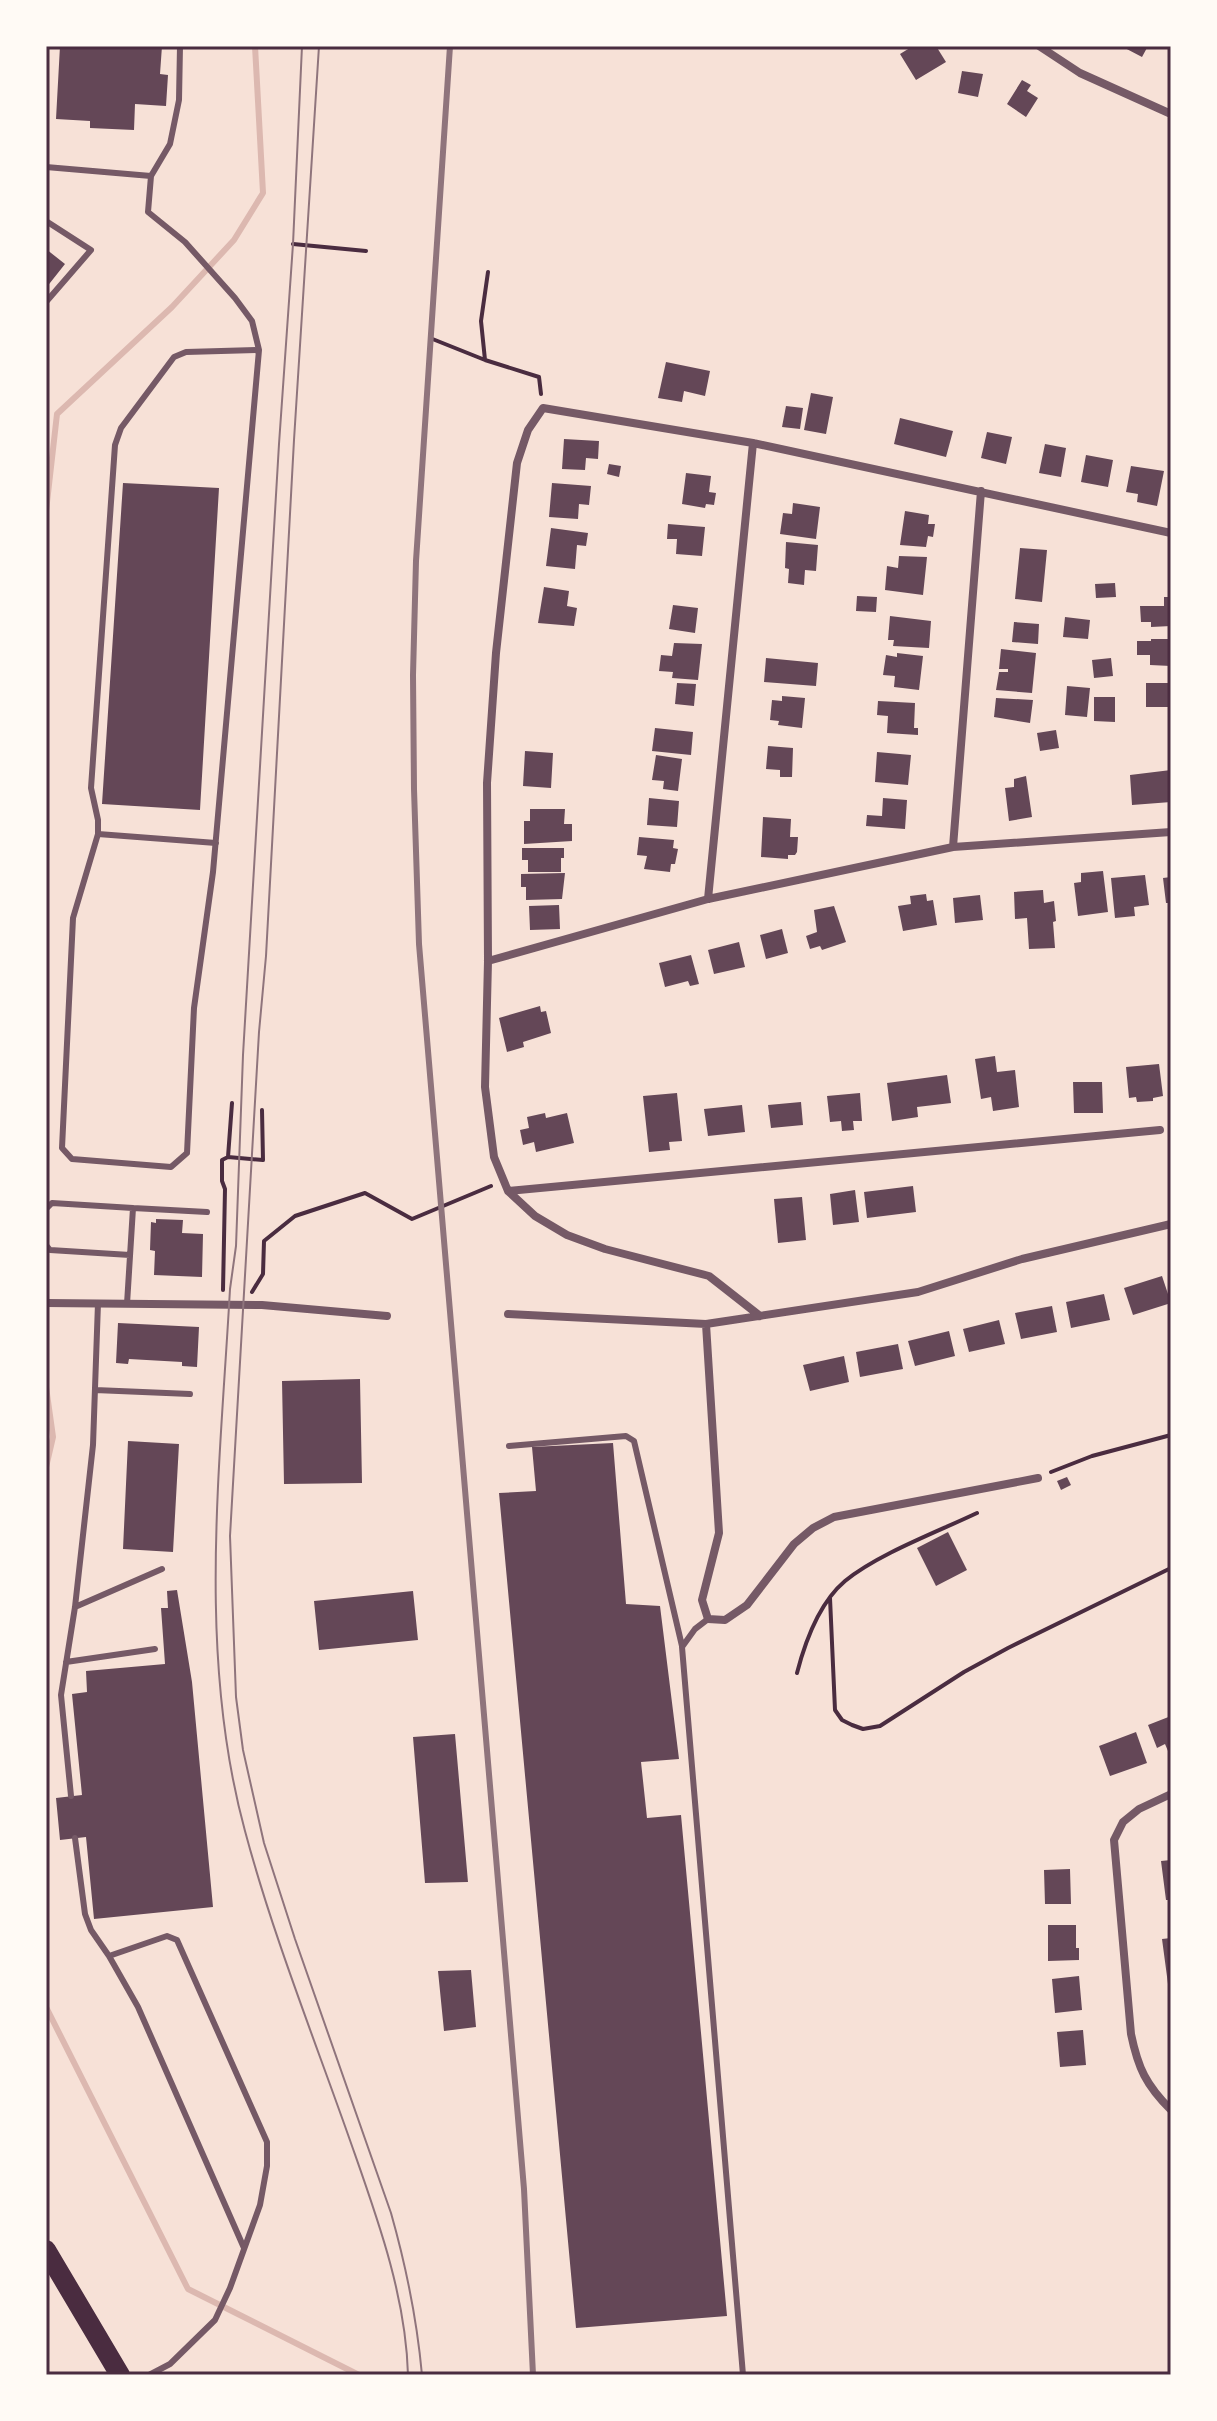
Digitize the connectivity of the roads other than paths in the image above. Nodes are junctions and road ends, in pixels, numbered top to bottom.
1 (180, 46) edge
2 (1039, 46) edge
3 (1171, 114) edge
4 (46, 167) edge
5 (151, 176) junction
6 (46, 221) edge
7 (46, 302) edge
8 (259, 350) junction
9 (753, 443) junction
10 (981, 491) junction
11 (1171, 533) edge
12 (1171, 832) edge
13 (98, 834) junction
14 (216, 843) junction
15 (953, 847) junction
16 (708, 899) junction
17 (488, 961) junction
18 (1160, 1130) dead end
19 (508, 1191) junction
20 (133, 1208) junction
21 (46, 1209) edge
22 (207, 1212) dead end
23 (1171, 1224) edge
24 (46, 1245) edge
25 (130, 1255) junction
26 (46, 1303) edge
27 (98, 1303) junction
28 (127, 1304) junction
29 (508, 1314) dead end
30 (387, 1316) dead end
31 (760, 1316) junction
32 (706, 1324) junction
33 (95, 1390) junction
34 (190, 1394) dead end
35 (509, 1446) dead end
36 (1038, 1478) road end
37 (162, 1569) dead end
38 (75, 1607) junction
39 (708, 1619) junction
40 (682, 1647) junction
41 (155, 1649) dead end
42 (66, 1662) junction
43 (1171, 1794) edge
44 (71, 1796) dead end
45 (75, 1838) dead end
46 (109, 1956) junction
47 (1171, 2110) edge
48 (244, 2248) junction
49 (46, 2250) edge
50 (120, 2375) edge
51 (149, 2375) edge
52 (743, 2375) edge

1 - 5 lane
2 - 3 street
4 - 5 lane
5 - 8 lane
6 - 7 lane
8 - 13 lane
8 - 14 lane
9 - 10 street
9 - 16 street
9 - 17 street
10 - 11 street
10 - 15 street
12 - 15 street
13 - 14 lane
13 - 14 lane
15 - 16 street
16 - 17 street
17 - 19 street
18 - 19 street
19 - 31 street
20 - 21 lane
20 - 22 lane
20 - 25 lane
23 - 31 street
24 - 25 lane
25 - 28 lane
26 - 27 street
27 - 28 street
27 - 33 lane
28 - 30 street
29 - 32 street
31 - 32 street
32 - 39 street
33 - 34 lane
33 - 38 lane
35 - 40 lane
36 - 39 street
37 - 38 lane
38 - 42 lane
39 - 40 lane
40 - 52 lane
41 - 42 lane
42 - 44 lane
43 - 47 street
45 - 46 lane
46 - 48 lane
46 - 48 lane
48 - 51 lane
49 - 50 main road

